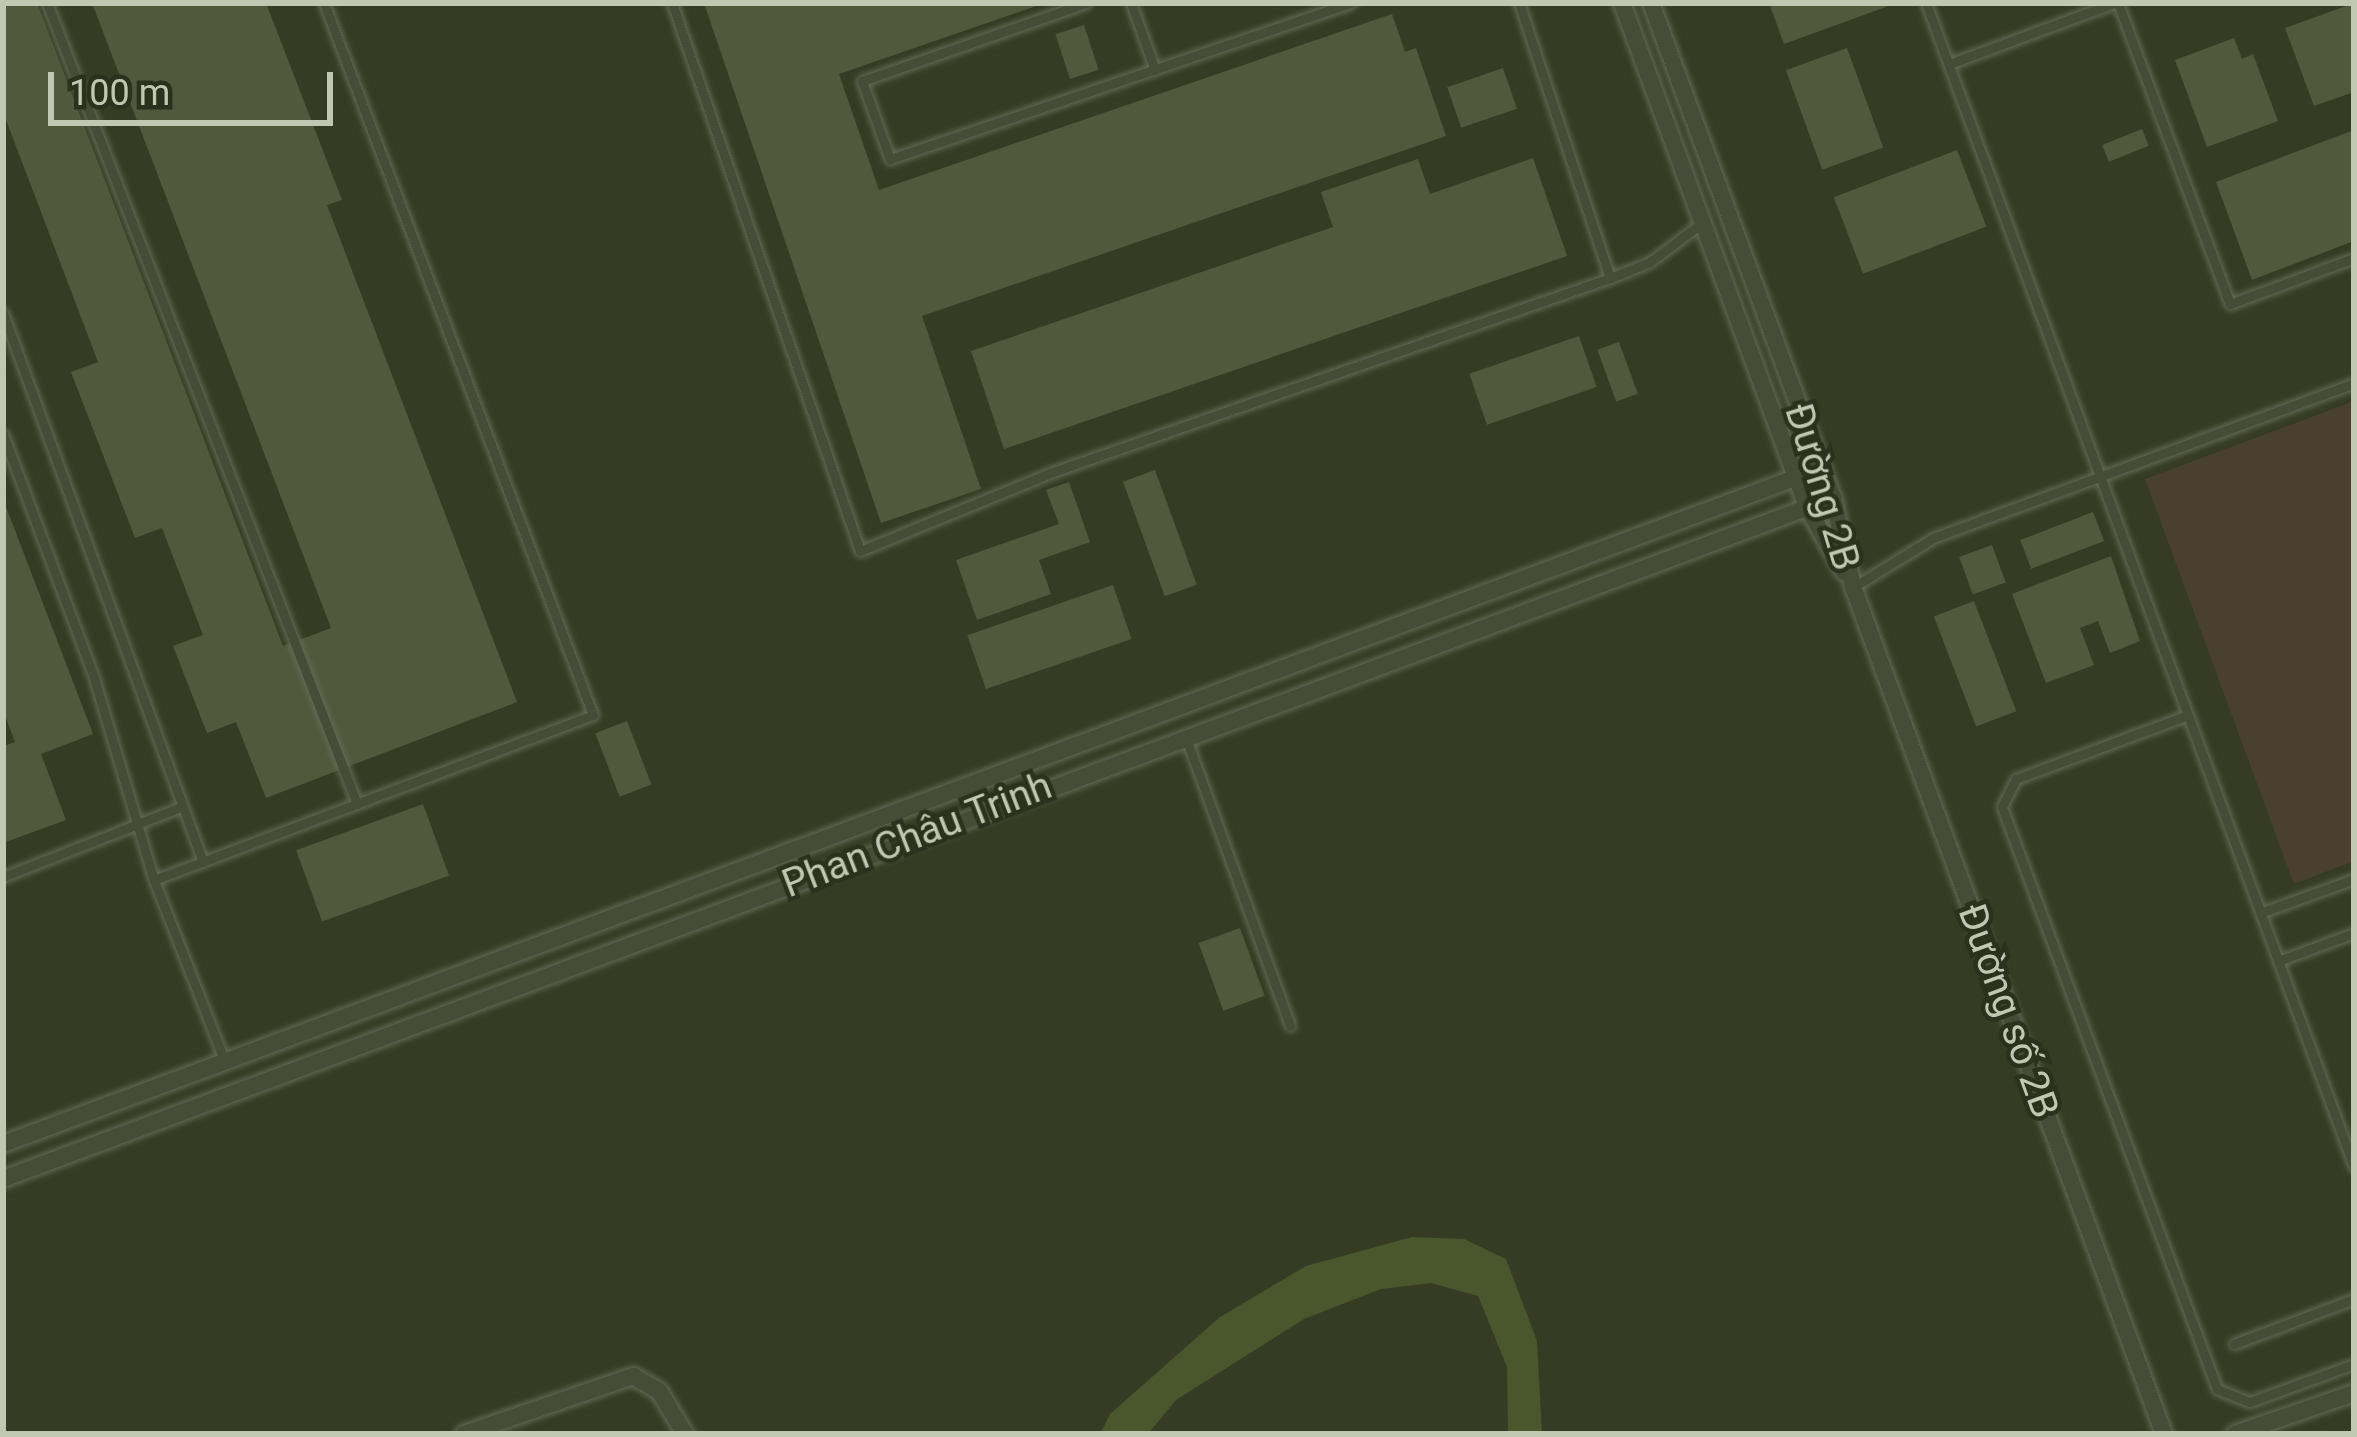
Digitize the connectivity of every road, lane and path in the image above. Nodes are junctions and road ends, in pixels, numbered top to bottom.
1 (47, 3) edge
2 (324, 3) edge
3 (672, 3) edge
4 (1086, 3) edge
5 (1131, 3) edge
6 (1352, 3) edge
7 (1519, 3) edge
8 (1622, 3) edge
9 (1652, 3) edge
10 (1926, 3) edge
11 (2116, 3) edge
12 (1949, 64) junction
13 (1154, 70) junction
14 (1702, 224) junction
15 (2354, 257) edge
16 (1610, 278) junction
17 (3, 313) edge
18 (2354, 382) edge
19 (3, 434) edge
20 (1822, 468) junction
21 (2100, 476) junction
22 (1796, 477) junction
23 (1833, 498) junction
24 (1807, 507) junction
25 (1853, 587) junction
26 (2188, 715) junction
27 (1184, 734) junction
28 (357, 804) junction
29 (183, 806) junction
30 (137, 824) junction
31 (203, 862) junction
32 (3, 877) edge
33 (2354, 878) edge
34 (154, 880) junction
35 (2260, 913) junction
36 (2354, 933) edge
37 (2278, 961) junction
38 (1290, 1027) dead end
39 (224, 1060) junction
40 (3, 1144) edge
41 (2354, 1167) edge
42 (3, 1179) edge
43 (2354, 1299) edge
44 (2234, 1344) dead end
45 (2354, 1364) edge
46 (2354, 1393) edge
47 (464, 1434) edge
48 (685, 1434) edge
49 (2164, 1434) edge
50 (2235, 1434) edge

1 - 28 lane
2 - 28 lane
3 - 16 lane
4 - 13 lane
5 - 13 lane
6 - 13 lane
7 - 16 lane
8 - 14 street, Đường 2B
9 - 20 street, Đường 2B
10 - 12 lane
11 - 12 lane
11 - 15 lane
12 - 21 lane
14 - 16 lane
14 - 22 street, Đường 2B
17 - 29 lane
18 - 21 lane
19 - 30 lane
20 - 22 street, Phan Châu Trinh
20 - 23 street, Đường 2B
21 - 25 lane
21 - 26 lane
22 - 24 street, Đường 2B
22 - 39 street, Phan Châu Trinh
23 - 24 street, Phan Châu Trinh
23 - 25 street, Đường 2B
24 - 25 street, Đường 2B
24 - 27 street, Phan Châu Trinh
25 - 49 street, Đường số 2B
26 - 35 lane
26 - 45 lane
27 - 38 lane
27 - 42 street, Phan Châu Trinh
28 - 31 lane
29 - 30 lane
29 - 31 lane
30 - 32 lane
30 - 34 lane
31 - 34 lane
33 - 35 lane
34 - 39 lane
35 - 37 lane
36 - 37 lane
37 - 41 lane
39 - 40 street, Phan Châu Trinh
43 - 44 lane
46 - 50 street
47 - 48 street

